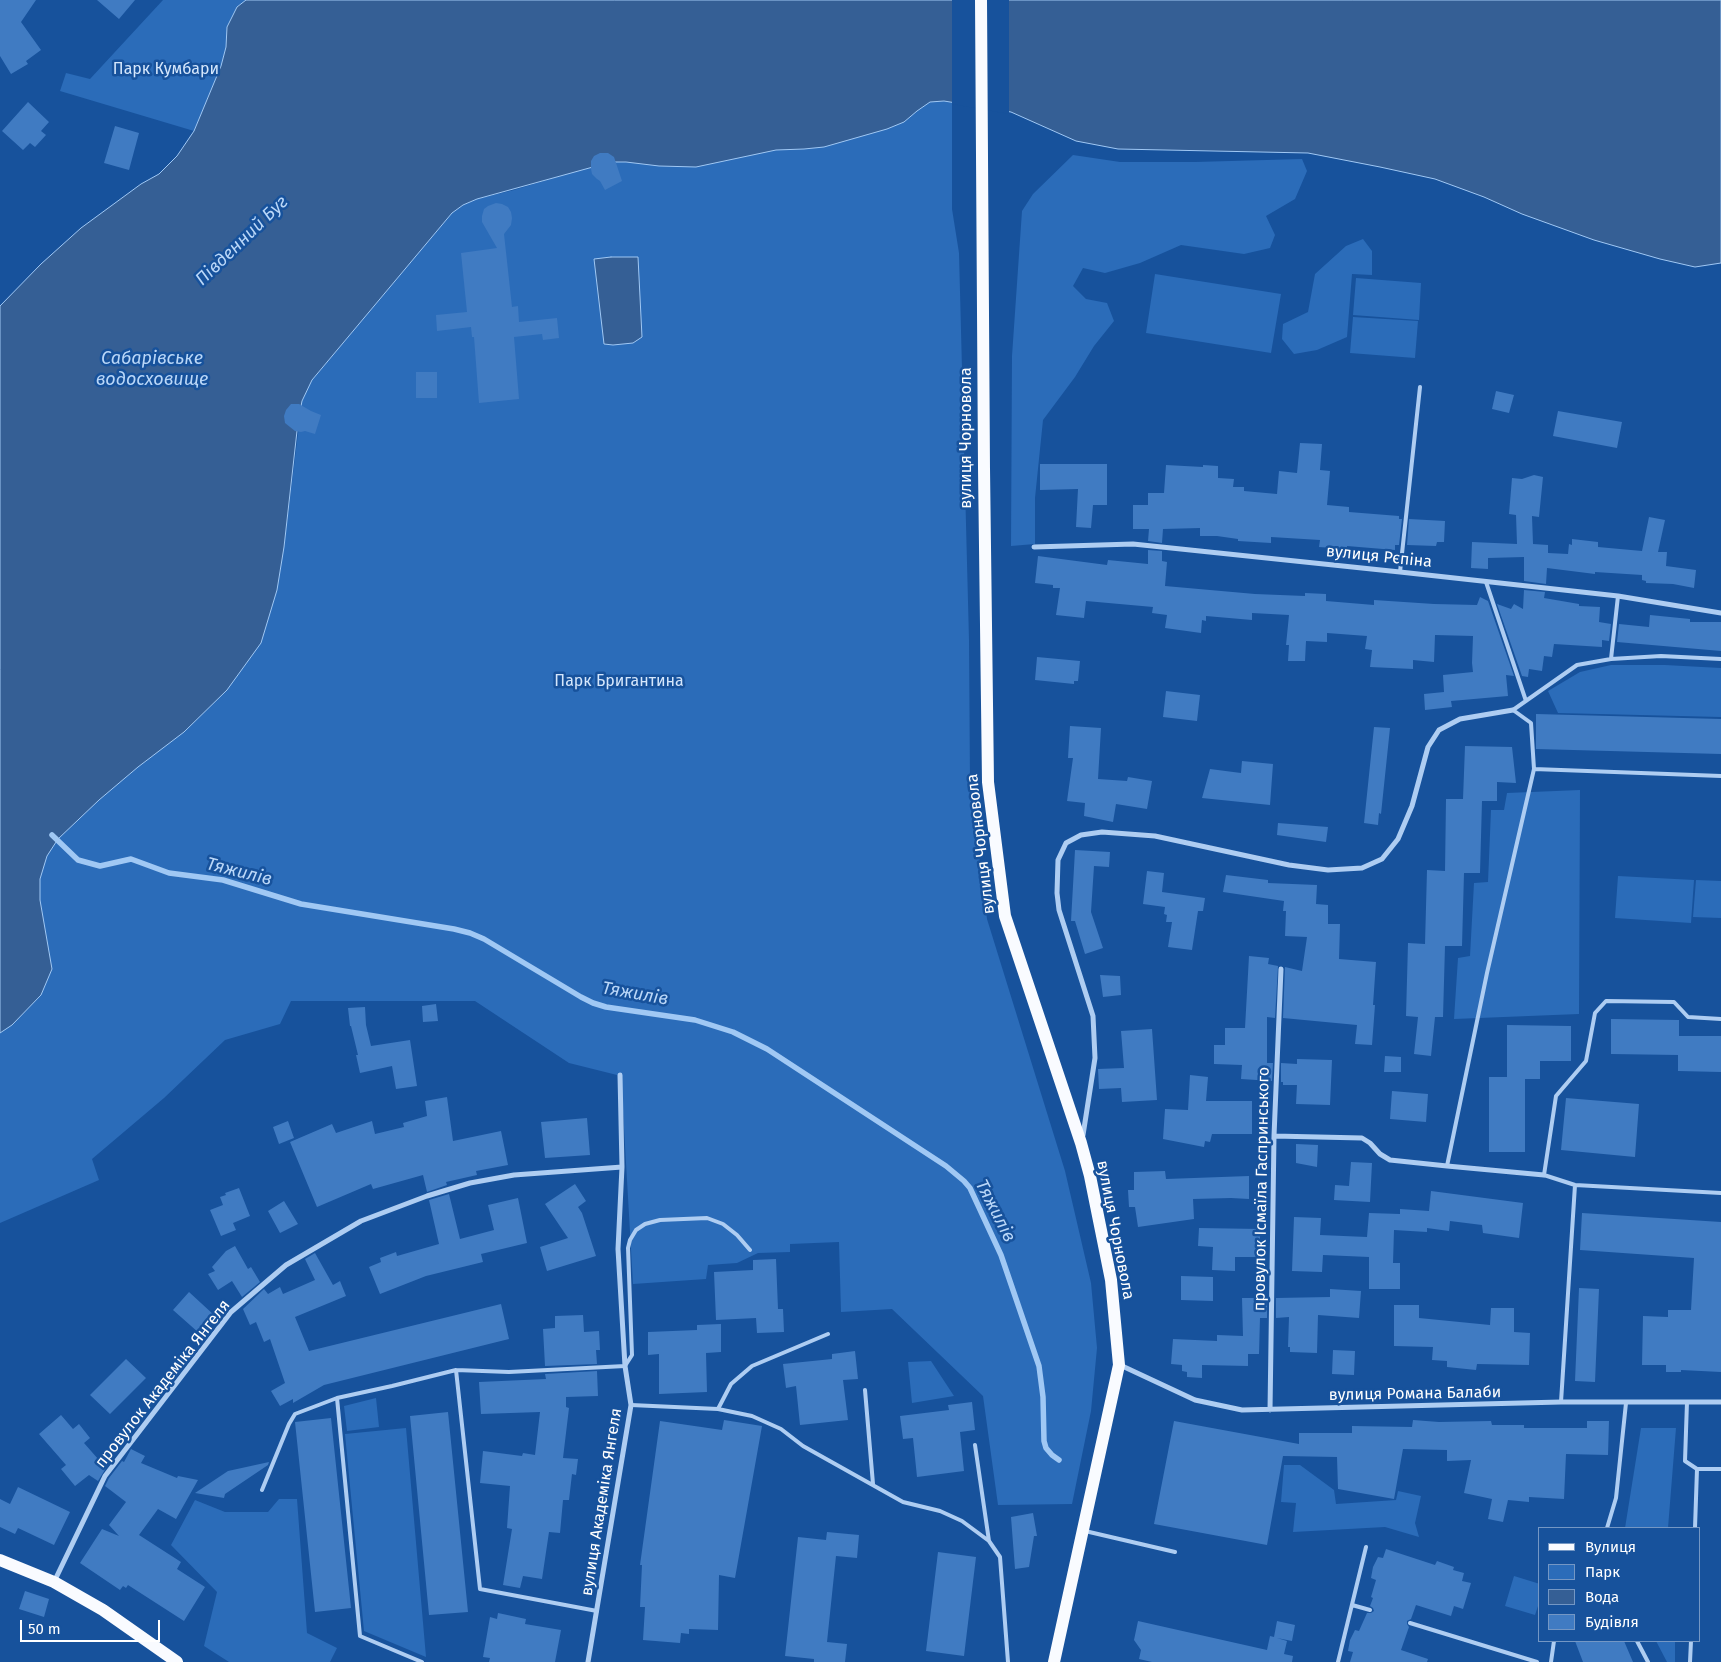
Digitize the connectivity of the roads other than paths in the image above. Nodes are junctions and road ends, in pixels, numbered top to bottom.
1 (981, 0) edge
2 (1420, 387) dead end
3 (1034, 546) dead end
4 (1400, 572) junction
5 (1486, 582) junction
6 (1618, 596) junction
7 (1721, 613) edge
8 (1611, 659) junction
9 (1721, 659) edge
10 (1526, 701) junction
11 (1512, 710) junction
12 (1534, 770) junction
13 (1721, 776) edge
14 (1282, 969) dead end
15 (1721, 1019) edge
16 (620, 1076) dead end
17 (1274, 1136) junction
18 (1081, 1143) junction
19 (1447, 1166) junction
20 (622, 1167) junction
21 (1544, 1175) junction
22 (1575, 1185) junction
23 (1721, 1193) edge
24 (750, 1250) dead end
25 (828, 1334) dead end
26 (1119, 1365) junction
27 (625, 1366) junction
28 (456, 1370) junction
29 (865, 1390) dead end
30 (337, 1398) junction
31 (1560, 1402) junction
32 (1687, 1402) junction
33 (1721, 1402) edge
34 (1626, 1403) junction
35 (631, 1405) junction
36 (718, 1409) junction
37 (1270, 1410) junction
38 (975, 1445) dead end
39 (1697, 1469) junction
40 (1721, 1469) edge
41 (873, 1484) junction
42 (262, 1490) dead end
43 (1607, 1527) edge
44 (1695, 1527) edge
45 (1082, 1530) junction
46 (990, 1541) junction
47 (1366, 1547) dead end
48 (1175, 1552) dead end
49 (0, 1560) edge
50 (54, 1582) junction
51 (1352, 1605) junction
52 (1370, 1610) dead end
53 (598, 1612) junction
54 (1410, 1623) dead end
55 (1554, 1642) edge
56 (1637, 1642) edge
57 (1691, 1642) edge
58 (177, 1662) edge
59 (422, 1662) edge
60 (588, 1662) edge
61 (1008, 1662) edge
62 (1054, 1662) edge
63 (1338, 1662) edge
64 (1538, 1662) edge
65 (1551, 1662) edge
66 (1648, 1662) edge
67 (1690, 1662) edge

1 - 18 main road, вулиця Чорновола
2 - 4 lane
3 - 4 street, вулиця Рєпіна
4 - 5 street, вулиця Рєпіна
5 - 6 street, вулиця Рєпіна
5 - 10 lane
6 - 7 street, вулиця Рєпіна
6 - 8 lane
8 - 9 lane
8 - 10 lane
10 - 11 lane
11 - 12 lane
11 - 18 street
12 - 13 lane
12 - 19 lane
14 - 17 street, провулок Ісмаїла Гаспринського
15 - 21 lane
16 - 20 street, вулиця Академіка Янгеля
17 - 19 street
17 - 37 street, провулок Ісмаїла Гаспринського
18 - 26 main road, вулиця Чорновола
19 - 21 street
20 - 27 street, вулиця Академіка Янгеля
20 - 50 street, провулок Академіка Янгеля
21 - 22 lane
22 - 23 lane
22 - 31 lane
24 - 27 lane
25 - 36 lane
26 - 37 street, вулиця Романа Балаби
26 - 45 main road, вулиця Чорновола
27 - 28 lane
27 - 35 street, вулиця Академіка Янгеля
28 - 30 lane
28 - 53 lane
29 - 41 lane
30 - 42 lane
30 - 59 lane
31 - 34 street, вулиця Романа Балаби
31 - 37 street, вулиця Романа Балаби
32 - 33 street, вулиця Романа Балаби
32 - 34 street, вулиця Романа Балаби
32 - 39 lane
34 - 43 lane
35 - 36 lane
35 - 53 street, вулиця Академіка Янгеля
36 - 41 lane
38 - 46 lane
39 - 40 lane
39 - 44 lane
41 - 46 lane
45 - 48 lane
45 - 62 main road, вулиця Чорновола
46 - 61 lane
47 - 51 lane
49 - 50 main road
50 - 58 main road
51 - 52 lane
51 - 63 lane
53 - 60 street, вулиця Академіка Янгеля
54 - 64 lane
55 - 65 lane
56 - 66 lane
57 - 67 lane

